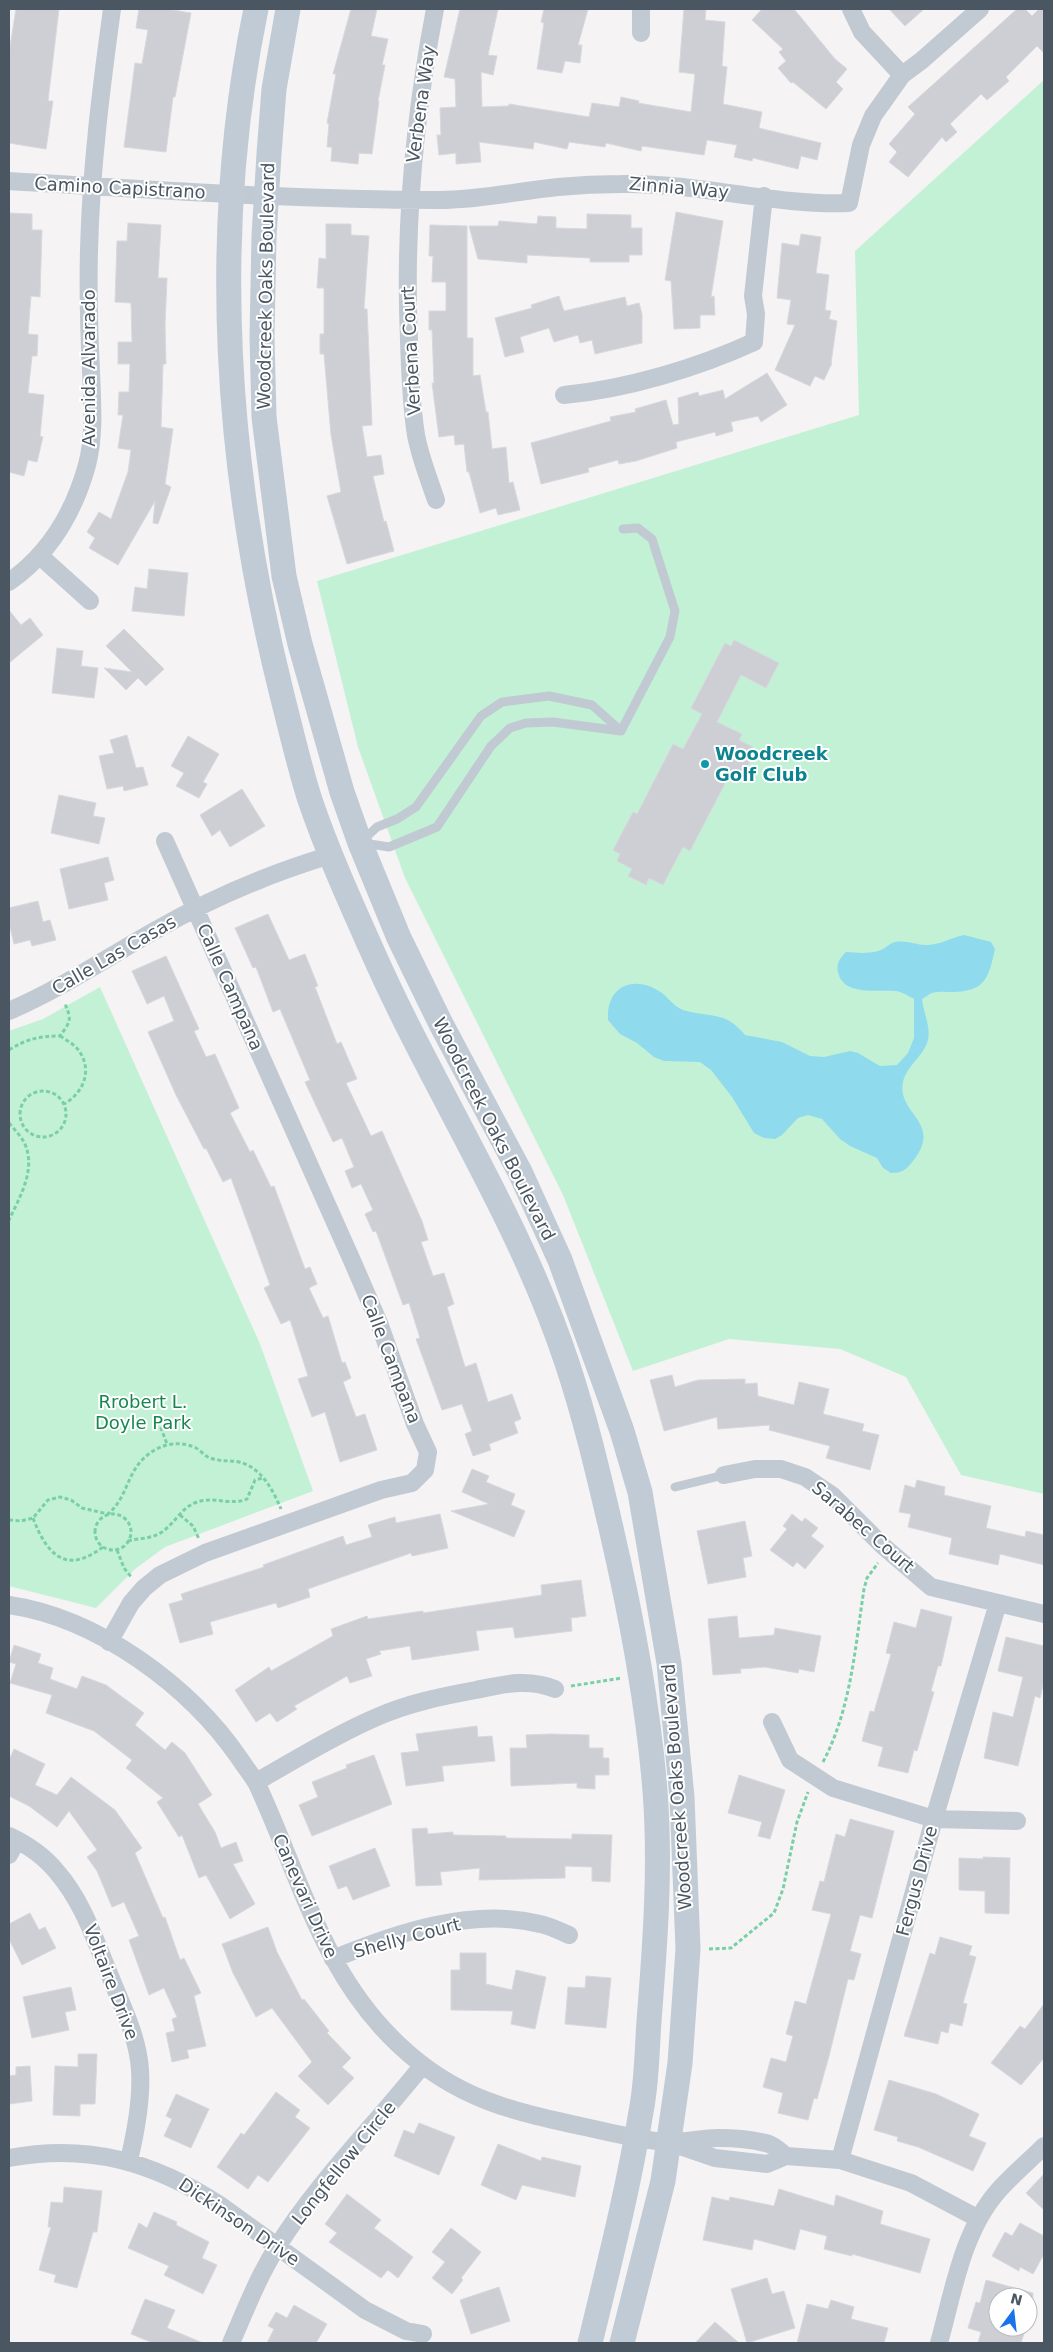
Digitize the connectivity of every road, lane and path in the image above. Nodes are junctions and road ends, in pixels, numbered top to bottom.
1 (112, 9) edge
2 (256, 9) edge
3 (288, 9) edge
4 (435, 9) edge
5 (641, 9) edge
6 (851, 9) edge
7 (980, 9) edge
8 (641, 34) dead end
9 (902, 75) junction
10 (9, 181) edge
11 (92, 186) junction
12 (232, 194) junction
13 (266, 196) junction
14 (764, 196) junction
15 (410, 199) junction
16 (564, 395) dead end
17 (436, 500) dead end
18 (623, 529) dead end
19 (40, 556) junction
20 (9, 582) edge
21 (90, 601) dead end
22 (621, 730) junction
23 (165, 841) dead end
24 (360, 843) junction
25 (331, 855) junction
26 (195, 909) junction
27 (70, 982) junction
28 (9, 1011) edge
29 (60, 1036) junction
30 (9, 1050) edge
31 (64, 1104) junction
32 (9, 1123) edge
33 (21, 1123) junction
34 (12, 1127) junction
35 (9, 1220) edge
36 (156, 1415) dead end
37 (167, 1444) junction
38 (724, 1475) joint
39 (263, 1478) junction
40 (675, 1487) dead end
41 (108, 1514) junction
42 (179, 1515) junction
43 (32, 1518) junction
44 (9, 1520) edge
45 (288, 1524) junction
46 (128, 1541) junction
47 (103, 1548) junction
48 (117, 1550) junction
49 (205, 1553) junction
50 (144, 1588) junction
51 (998, 1603) junction
52 (9, 1605) edge
53 (1044, 1614) edge
54 (109, 1642) junction
55 (640, 1676) junction
56 (555, 1689) joint
57 (772, 1722) dead end
58 (256, 1782) junction
59 (934, 1819) junction
60 (1017, 1821) dead end
61 (12, 1844) edge
62 (569, 1935) dead end
63 (333, 1959) junction
64 (422, 2066) junction
65 (636, 2138) junction
66 (739, 2140) junction
67 (669, 2142) junction
68 (1044, 2146) edge
69 (786, 2156) junction
70 (9, 2158) edge
71 (129, 2160) junction
72 (736, 2160) junction
73 (840, 2160) junction
74 (979, 2219) junction
75 (278, 2246) junction
76 (423, 2334) dead end
77 (231, 2343) edge
78 (590, 2343) edge
79 (622, 2343) edge
80 (939, 2343) edge

1 - 11 street, Avenida Alvarado
2 - 12 main road, Woodcreek Oaks Boulevard
3 - 13 main road, Woodcreek Oaks Boulevard
4 - 15 street, Verbena Way
5 - 8 street
6 - 9 street
7 - 9 street, Zinnia Way
9 - 14 street, Zinnia Way
10 - 11 street, Camino Capistrano
11 - 12 street, Camino Capistrano
11 - 19 street, Avenida Alvarado
12 - 13 street, Camino Capistrano
12 - 25 main road, Woodcreek Oaks Boulevard
13 - 15 street, Zinnia Way
13 - 24 main road, Woodcreek Oaks Boulevard
14 - 15 street, Zinnia Way
14 - 16 street
15 - 17 street, Verbena Court
18 - 22 lane
19 - 20 street, Avenida Alvarado
19 - 21 street
22 - 24 lane
22 - 24 lane
23 - 26 street, Calle Campana
24 - 25 main road
24 - 67 main road, Woodcreek Oaks Boulevard
25 - 26 street, Calle Las Casas
25 - 55 main road, Woodcreek Oaks Boulevard
26 - 27 street, Calle Las Casas
26 - 45 street, Calle Campana
27 - 28 street, Calle Las Casas
27 - 29 path
29 - 30 path
29 - 31 path
31 - 33 path
31 - 33 path
32 - 34 path
33 - 34 path
34 - 35 path
36 - 37 path
37 - 39 path
37 - 41 path
38 - 40 lane
38 - 51 street, Sarabec Court
39 - 42 path
39 - 45 path
41 - 43 path
41 - 46 path
41 - 47 path
42 - 46 path
42 - 49 path
43 - 44 path
43 - 47 path
45 - 49 street, Calle Campana
46 - 48 path
47 - 48 path
48 - 50 path
49 - 50 street, Calle Campana
50 - 54 street, Calle Campana
51 - 53 street, Sarabec Court
51 - 59 street, Fergus Drive
52 - 54 street, Canevari Drive
54 - 58 street, Canevari Drive
55 - 56 path
55 - 65 main road, Woodcreek Oaks Boulevard
56 - 58 street
57 - 59 street
58 - 63 street, Canevari Drive
59 - 60 street
59 - 73 street, Fergus Drive
61 - 71 street, Voltaire Drive
62 - 63 street, Shelly Court
63 - 64 street, Canevari Drive
64 - 65 street, Canevari Drive
64 - 75 street, Longfellow Circle
65 - 67 street, Canevari Drive
65 - 78 main road, Woodcreek Oaks Boulevard
66 - 67 street
66 - 69 street
66 - 72 street
67 - 72 street
67 - 79 main road, Woodcreek Oaks Boulevard
68 - 74 street
69 - 72 street
69 - 73 street
70 - 71 street, Dickinson Drive
71 - 75 street, Dickinson Drive
73 - 74 street
74 - 80 street
75 - 76 street, Dickinson Drive
75 - 77 street, Longfellow Circle

